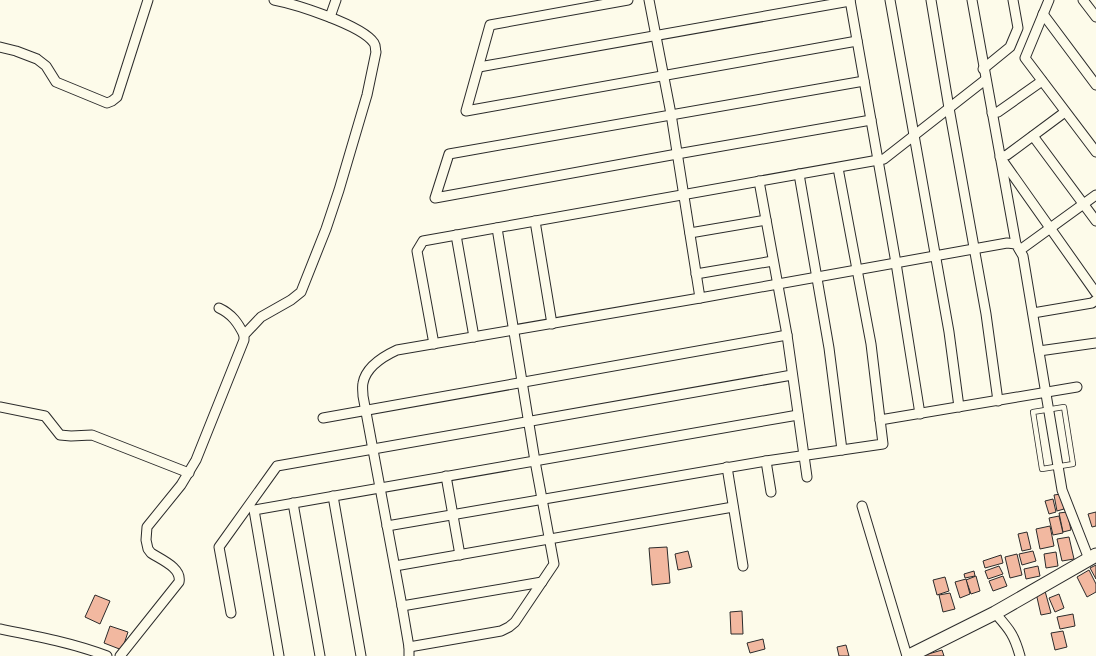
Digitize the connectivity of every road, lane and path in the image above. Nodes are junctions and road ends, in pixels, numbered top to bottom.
1 (148, 0) edge
2 (274, 0) edge
3 (336, 0) edge
4 (628, 0) edge
5 (649, 0) edge
6 (890, 0) edge
7 (931, 0) edge
8 (972, 0) edge
9 (1013, 0) edge
10 (1049, 0) edge
11 (1083, 0) edge
12 (850, 1) edge
13 (1043, 14) junction
14 (330, 17) junction
15 (1096, 17) edge
16 (656, 36) junction
17 (857, 41) junction
18 (0, 47) edge
19 (478, 67) junction
20 (983, 69) junction
21 (664, 76) junction
22 (985, 80) junction
23 (864, 81) junction
24 (1042, 81) junction
25 (1096, 85) edge
26 (949, 108) junction
27 (1065, 112) junction
28 (992, 113) junction
29 (671, 114) junction
30 (871, 120) junction
31 (913, 136) junction
32 (1033, 136) junction
33 (1096, 152) edge
34 (677, 154) junction
35 (1000, 158) junction
36 (878, 161) junction
37 (838, 168) junction
38 (799, 174) junction
39 (759, 181) junction
40 (683, 194) junction
41 (1096, 195) edge
42 (1084, 204) junction
43 (766, 220) junction
44 (535, 221) junction
45 (1096, 221) edge
46 (497, 228) junction
47 (1050, 228) junction
48 (690, 234) junction
49 (456, 235) junction
50 (1018, 247) junction
51 (975, 249) junction
52 (935, 256) junction
53 (773, 261) junction
54 (896, 262) junction
55 (857, 270) junction
56 (696, 274) junction
57 (817, 277) junction
58 (777, 284) junction
59 (1096, 293) edge
60 (700, 298) junction
61 (1096, 300) edge
62 (219, 308) dead end
63 (1033, 313) junction
64 (552, 324) junction
65 (514, 330) junction
66 (244, 335) junction
67 (786, 335) junction
68 (474, 337) junction
69 (1096, 343) edge
70 (434, 344) junction
71 (1039, 351) junction
72 (792, 375) junction
73 (522, 383) junction
74 (1077, 387) dead end
75 (1046, 392) junction
76 (998, 401) junction
77 (0, 407) edge
78 (959, 407) junction
79 (1049, 409) junction
80 (366, 410) junction
81 (920, 414) junction
82 (798, 415) junction
83 (323, 418) dead end
84 (880, 420) junction
85 (529, 422) junction
86 (373, 450) junction
87 (842, 450) junction
88 (804, 455) junction
89 (535, 461) junction
90 (766, 461) junction
91 (727, 467) junction
92 (1058, 467) junction
93 (189, 473) junction
94 (446, 476) junction
95 (807, 477) dead end
96 (380, 487) junction
97 (771, 492) dead end
98 (333, 496) junction
99 (543, 499) junction
100 (293, 503) junction
101 (862, 506) dead end
102 (733, 507) junction
103 (453, 515) junction
104 (387, 526) junction
105 (550, 539) junction
106 (460, 555) junction
107 (1093, 557) edge
108 (395, 566) junction
109 (743, 566) dead end
110 (542, 582) junction
111 (402, 606) junction
112 (231, 613) dead end
113 (995, 613) junction
114 (0, 629) edge
115 (409, 651) edge
116 (107, 656) edge
117 (120, 656) edge
118 (279, 656) edge
119 (320, 656) edge
120 (361, 656) edge
121 (908, 656) edge
122 (1020, 656) edge

1 - 18 street
2 - 14 street
3 - 14 street
4 - 19 street
5 - 16 street
6 - 31 street
7 - 26 street
8 - 20 street
9 - 20 street
10 - 13 street
11 - 15 street
12 - 16 street
12 - 17 street
13 - 24 street
13 - 25 street
14 - 66 street
16 - 19 street
16 - 21 street
17 - 21 street
17 - 23 street
19 - 21 street
20 - 22 street
21 - 29 street
22 - 26 street
22 - 28 street
23 - 29 street
23 - 30 street
24 - 27 street
24 - 28 street
26 - 31 street
26 - 51 street
27 - 32 street
27 - 33 street
28 - 35 street
29 - 34 street
29 - 34 street
30 - 34 street
30 - 36 street
31 - 36 street
31 - 52 street
32 - 35 street
32 - 42 street
34 - 40 street
35 - 47 street
35 - 50 street
36 - 37 street
36 - 54 street
37 - 38 street
37 - 55 street
38 - 39 street
38 - 57 street
39 - 40 street
39 - 43 street
40 - 44 street
40 - 48 street
41 - 42 street
42 - 45 street
42 - 47 street
43 - 48 street
43 - 53 street
44 - 46 street
44 - 64 street
46 - 49 street
46 - 65 street
47 - 50 street
47 - 59 street
48 - 56 street
49 - 68 street
49 - 70 street
50 - 51 street
50 - 63 street
51 - 52 street
51 - 76 street
52 - 54 street
52 - 78 street
53 - 56 street
53 - 58 street
54 - 55 street
54 - 81 street
55 - 57 street
55 - 84 street
56 - 60 street
57 - 58 street
57 - 87 street
58 - 60 street
58 - 67 street
60 - 64 street
61 - 63 street
62 - 66 street
63 - 71 street
64 - 65 street
65 - 68 street
65 - 73 street
66 - 93 street
67 - 72 street
67 - 73 street
68 - 70 street
69 - 71 street
70 - 80 street
71 - 75 street
72 - 82 street
72 - 85 street
73 - 80 street
73 - 85 street
74 - 75 street
75 - 76 street
75 - 79 street
76 - 78 street
77 - 93 street
78 - 81 street
79 - 92 street
79 - 92 lane
79 - 92 lane
80 - 83 street
80 - 86 street
81 - 84 street
82 - 88 street
82 - 89 street
84 - 87 street
85 - 86 street
85 - 89 street
86 - 96 street
86 - 112 street
87 - 88 street
88 - 90 street
88 - 95 street
89 - 94 street
89 - 96 street
89 - 99 street
90 - 91 street
90 - 97 street
91 - 99 street
91 - 102 street
92 - 107 street
93 - 117 street
94 - 96 street
94 - 103 street
96 - 98 street
96 - 104 street
98 - 100 street
98 - 120 street
99 - 103 street
99 - 105 street
100 - 118 street
100 - 119 street
101 - 121 street
102 - 105 street
102 - 109 street
103 - 104 street
103 - 106 street
104 - 108 street
105 - 106 street
105 - 110 street
106 - 108 street
107 - 113 street
108 - 111 street
110 - 111 street
110 - 115 street
111 - 115 street
113 - 121 street
113 - 122 street
114 - 116 street

